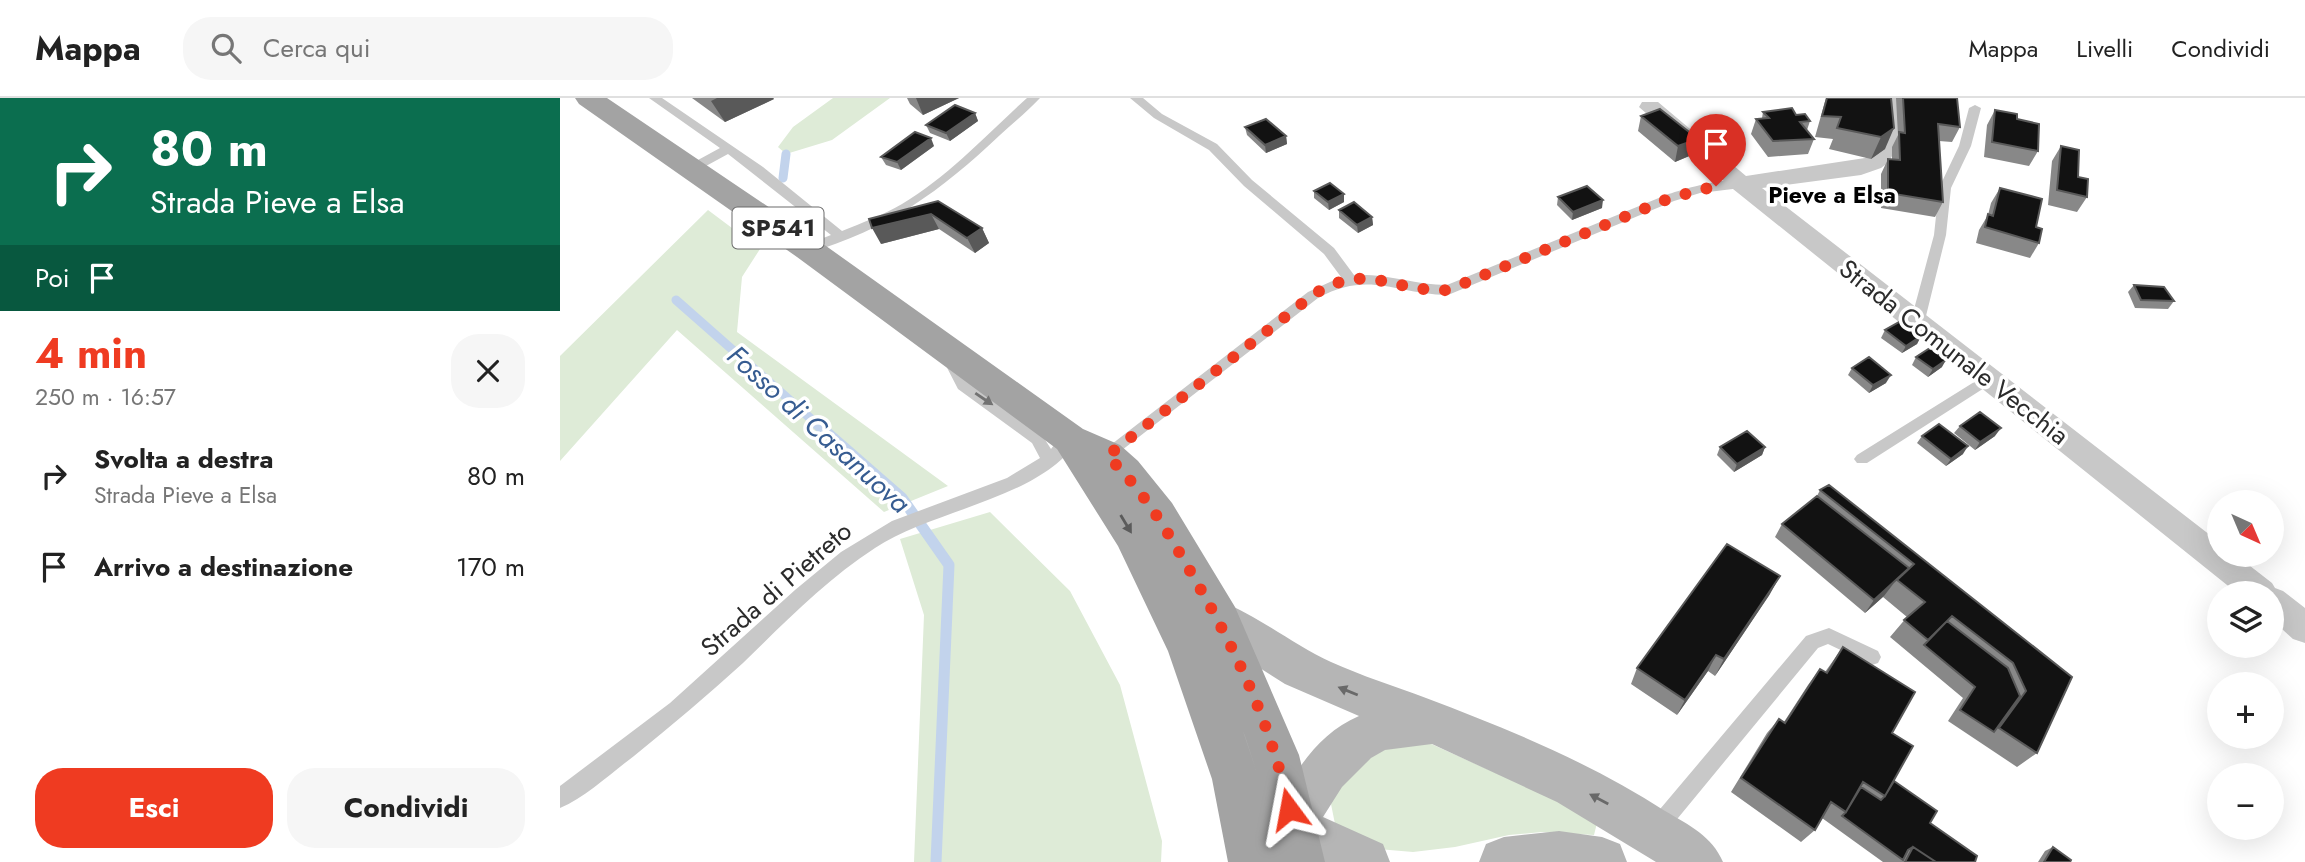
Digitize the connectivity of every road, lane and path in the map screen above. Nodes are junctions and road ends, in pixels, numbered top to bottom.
1 (590, 98) edge
2 (655, 98) edge
3 (1034, 98) edge
4 (1136, 98) edge
5 (1888, 98) edge
6 (1650, 107) dead end
7 (1975, 108) dead end
8 (728, 149) junction
9 (691, 169) junction
10 (1741, 184) junction
11 (840, 236) junction
12 (808, 249) junction
13 (1349, 278) junction
14 (1917, 324) junction
15 (1987, 379) junction
16 (1078, 456) junction
17 (1862, 459) dead end
18 (2246, 581) edge
19 (2284, 611) edge
20 (1200, 627) junction
21 (2305, 628) edge
22 (1872, 657) dead end
23 (1436, 723) junction
24 (560, 798) edge
25 (1656, 830) junction
26 (1291, 851) edge
27 (1253, 862) edge
28 (1365, 862) edge
29 (1504, 862) edge
30 (1602, 862) edge
31 (1698, 862) edge

1 - 9 main road, SP541
2 - 8 lane
3 - 11 lane
4 - 13 lane
5 - 10 street
6 - 10 street, Strada Comunale Vecchia
7 - 14 lane
8 - 9 lane
8 - 11 lane
9 - 12 main road, SP541
10 - 13 lane
10 - 14 street, Strada Comunale Vecchia
11 - 12 lane
12 - 16 main road, SP541
13 - 16 lane, Strada di Pietreto
14 - 15 street, Strada Comunale Vecchia
15 - 17 lane
15 - 18 street, Strada Comunale Vecchia
16 - 20 main road, SP541
16 - 24 lane, Strada di Pietreto
19 - 21 street
23 -> 20 main road
20 - 26 main road
20 - 27 main road, SP541
22 - 25 lane
25 -> 23 main road
23 - 26 main road
25 - 31 main road
26 - 28 main road
29 - 30 main road

